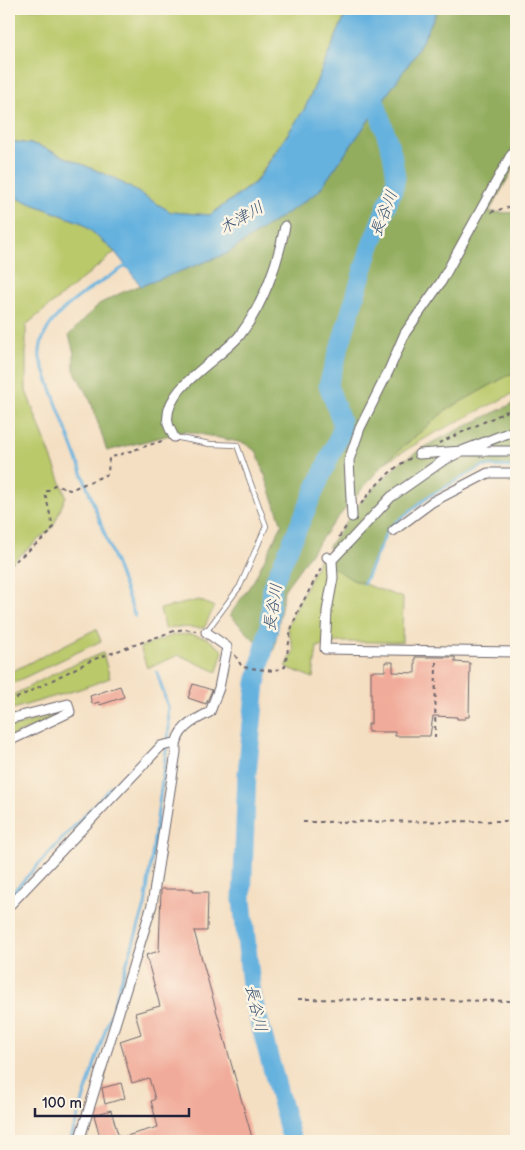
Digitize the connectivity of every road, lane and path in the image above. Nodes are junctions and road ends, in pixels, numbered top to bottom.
1 (516, 146) edge
2 (516, 205) edge
3 (477, 215) junction
4 (285, 226) dead end
5 (516, 430) edge
6 (174, 437) junction
7 (462, 450) junction
8 (516, 451) edge
9 (419, 454) dead end
10 (516, 473) edge
11 (352, 518) dead end
12 (393, 531) dead end
13 (9, 566) edge
14 (206, 632) junction
15 (227, 647) junction
16 (436, 651) junction
17 (516, 652) edge
18 (273, 671) dead end
19 (9, 702) edge
20 (9, 720) edge
21 (435, 738) dead end
22 (9, 741) edge
23 (175, 742) junction
24 (516, 821) edge
25 (303, 822) dead end
26 (9, 906) edge
27 (298, 999) dead end
28 (516, 1001) edge
29 (79, 1141) edge

1 - 3 street
2 - 3 path
3 - 11 street
4 - 6 street
5 - 7 street
6 - 13 path
6 - 14 lane
7 - 8 street
7 - 9 street
7 - 16 street
10 - 12 street
14 - 15 street
14 - 19 path
15 - 18 path
15 - 23 street
16 - 17 street
16 - 21 path
20 - 22 street
23 - 26 street
23 - 29 street
24 - 25 path
27 - 28 path

